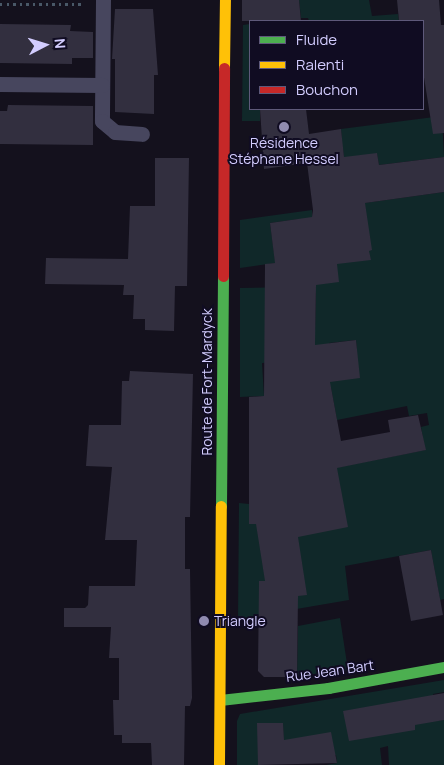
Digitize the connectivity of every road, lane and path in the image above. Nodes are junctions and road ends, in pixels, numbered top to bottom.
1 (226, 0) edge
2 (103, 2) edge
3 (0, 4) edge
4 (0, 84) edge
5 (102, 85) junction
6 (142, 134) dead end
7 (444, 667) edge
8 (220, 700) junction
9 (219, 765) edge

1 - 8 main road, Route de Fort-Mardyck
2 - 3 path
2 - 5 lane
4 - 5 lane
5 - 6 lane
7 - 8 main road, Rue Jean Bart
8 - 9 main road, Route de Fort-Mardyck

